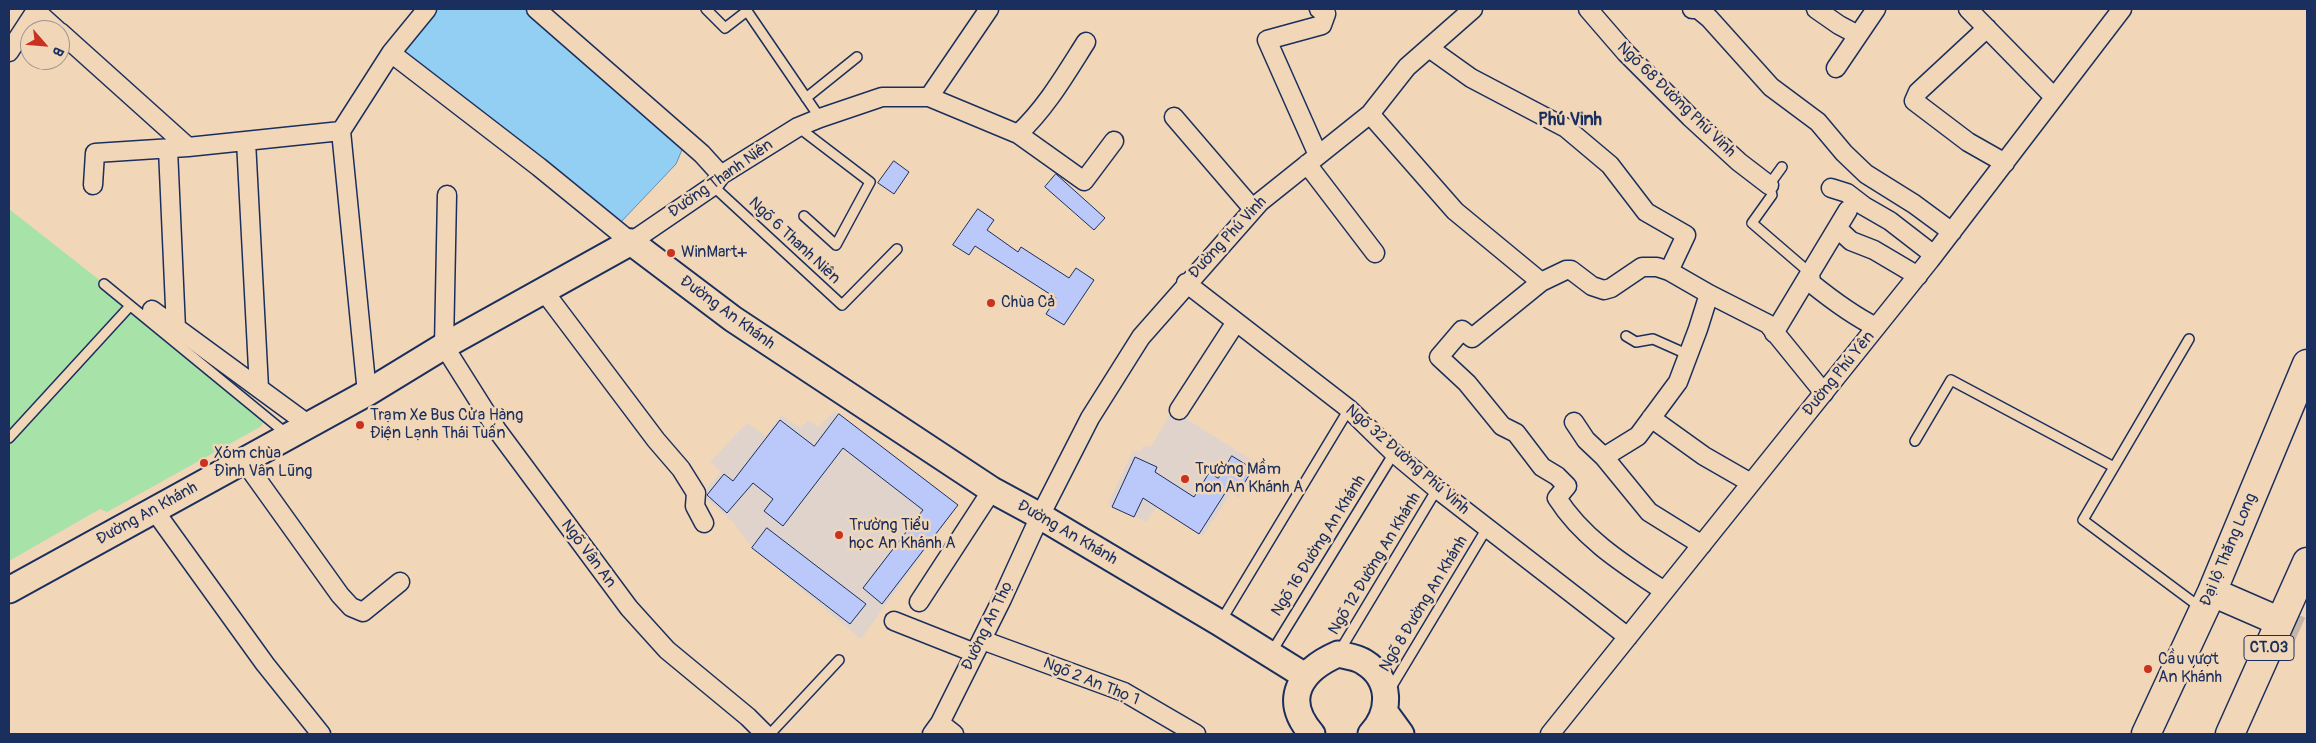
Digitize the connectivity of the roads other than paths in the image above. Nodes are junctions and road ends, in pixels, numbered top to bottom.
1 (427, 9) edge
2 (536, 9) edge
3 (706, 9) edge
4 (989, 9) edge
5 (1319, 9) edge
6 (1473, 9) edge
7 (1588, 9) edge
8 (1692, 9) edge
9 (1816, 9) edge
10 (1876, 9) edge
11 (1968, 9) edge
12 (2122, 9) edge
13 (36, 10) edge
14 (748, 10) edge
15 (47, 20) edge
16 (1987, 28) junction
17 (1858, 35) junction
18 (70, 41) edge
19 (1086, 42) dead end
20 (1429, 48) junction
21 (9, 52) edge
22 (391, 53) junction
23 (857, 56) dead end
24 (1836, 68) dead end
25 (929, 97) junction
26 (2054, 97) junction
27 (806, 98) junction
28 (1370, 114) junction
29 (1174, 117) dead end
30 (820, 118) junction
31 (798, 127) junction
32 (341, 131) junction
33 (1018, 134) junction
34 (246, 141) junction
35 (1114, 141) dead end
36 (188, 147) junction
37 (168, 149) junction
38 (1313, 160) junction
39 (2005, 163) junction
40 (1782, 167) dead end
41 (717, 181) junction
42 (1769, 184) junction
43 (93, 185) dead end
44 (1831, 188) dead end
45 (447, 195) dead end
46 (1253, 209) junction
47 (1848, 210) dead end
48 (804, 216) dead end
49 (1838, 228) junction
50 (1952, 232) junction
51 (631, 242) junction
52 (897, 249) dead end
53 (1375, 253) dead end
54 (1934, 255) junction
55 (1669, 271) junction
56 (1810, 273) junction
57 (1918, 276) junction
58 (1541, 282) junction
59 (1186, 283) junction
60 (104, 284) dead end
61 (543, 290) junction
62 (1709, 294) junction
63 (130, 306) junction
64 (152, 310) dead end
65 (1236, 322) junction
66 (1876, 327) junction
67 (176, 329) junction
68 (1774, 333) junction
69 (1626, 336) dead end
70 (2189, 339) dead end
71 (444, 346) junction
72 (1688, 355) junction
73 (2307, 364) edge
74 (259, 388) junction
75 (367, 393) junction
76 (1824, 393) junction
77 (1348, 409) junction
78 (1180, 410) dead end
79 (1651, 418) junction
80 (1574, 422) dead end
81 (299, 430) junction
82 (9, 438) edge
83 (1915, 441) dead end
84 (1394, 453) junction
85 (1604, 457) junction
86 (244, 461) junction
87 (2114, 467) junction
88 (1751, 484) junction
89 (1437, 489) junction
90 (992, 490) junction
91 (154, 510) junction
92 (1040, 516) junction
93 (704, 523) dead end
94 (1487, 528) junction
95 (1702, 545) junction
96 (2307, 562) edge
97 (400, 582) dead end
98 (9, 590) edge
99 (1664, 591) junction
100 (2208, 601) junction
101 (919, 602) dead end
102 (2274, 619) tunnel mouth
103 (894, 621) dead end
104 (1220, 623) junction
105 (1628, 637) junction
106 (978, 646) junction
107 (1270, 654) junction
108 (1338, 654) junction
109 (839, 660) dead end
110 (1305, 676) junction
111 (1385, 704) junction
112 (936, 728) edge
113 (321, 734) edge
114 (765, 734) edge
115 (770, 734) edge
116 (954, 734) edge
117 (1196, 734) edge
118 (1312, 734) edge
119 (1371, 734) edge
120 (1400, 734) edge
121 (1550, 734) edge
122 (2146, 734) edge
123 (2230, 734) edge

1 - 22 street
2 - 41 street
3 - 14 lane
4 - 25 street
5 - 38 street
6 - 20 street, Đường Phú Vinh
7 - 42 street, Ngõ 68 Đường Phú Vinh
8 - 50 street
9 - 17 street
10 - 17 street
11 - 16 street
12 - 26 street, Đường Phú Yên
13 - 15 street
13 - 21 street
14 - 27 lane
16 - 26 street
16 - 39 street
17 - 24 street
18 - 36 street
19 - 33 street
20 - 28 street, Đường Phú Vinh
20 - 55 street
22 - 32 street
22 - 51 street
23 - 27 lane
25 - 30 street, Đường Thanh Niên
25 - 33 street, Đường Thanh Niên
26 - 39 street, Đường Phú Yên
27 - 30 lane
28 - 38 street, Đường Phú Vinh
28 - 58 street
29 - 46 street
30 - 31 street, Đường Thanh Niên
31 - 41 street, Đường Thanh Niên
31 - 48 lane
32 - 34 street
32 - 75 street
33 - 35 street, Đường Thanh Niên
34 - 36 street
34 - 74 street
36 - 37 street
37 - 43 street
37 - 67 street
38 - 46 street, Đường Phú Vinh
38 - 53 street
39 - 50 street, Đường Phú Yên
40 - 42 lane
41 - 51 street, Đường Thanh Niên
41 - 52 lane, Ngõ 6 Thanh Niên
42 - 56 lane
44 - 54 street
45 - 71 street
46 - 59 street, Đường Phú Vinh
47 - 49 street
49 - 56 street
49 - 57 street
50 - 54 street, Đường Phú Yên
51 - 61 street, Đường An Khánh
51 - 90 street, Đường An Khánh
54 - 57 street, Đường Phú Yên
55 - 58 street
55 - 62 street
56 - 66 street
56 - 68 street
57 - 66 street, Đường Phú Yên
58 - 99 street
59 - 65 street, Ngõ 32 Đường Phú Vinh
59 - 92 street, Đường Phú Vinh
60 - 63 lane
61 - 71 street, Đường An Khánh
61 - 93 street
62 - 68 street
62 - 72 street
63 - 81 lane
63 - 82 lane
64 - 67 street
65 - 77 street, Ngõ 32 Đường Phú Vinh
65 - 78 street
66 - 76 street, Đường Phú Yên
67 - 74 street
68 - 76 street
69 - 72 lane
70 - 87 lane
71 - 75 street, Đường An Khánh
71 - 114 street, Ngõ Vân An
72 - 79 street
73 - 100 main road, Đại lộ Thăng Long
74 - 81 street
75 - 81 street, Đường An Khánh
76 - 88 street, Đường Phú Yên
77 - 84 street, Ngõ 32 Đường Phú Vinh
77 - 104 lane
79 - 85 street
79 - 88 street
80 - 85 street
81 - 86 street, Đường An Khánh
83 - 87 lane
84 - 89 street, Ngõ 32 Đường Phú Vinh
84 - 107 lane, Ngõ 16 Đường An Khánh
85 - 95 street
86 - 91 street, Đường An Khánh
86 - 97 street
87 - 100 lane
88 - 95 street, Đường Phú Yên
89 - 94 street, Ngõ 32 Đường Phú Vinh
89 - 108 lane, Ngõ 12 Đường An Khánh
90 - 92 street, Đường An Khánh
90 - 101 street
91 - 98 street, Đường An Khánh
91 - 113 street
92 - 104 street, Đường An Khánh
92 - 106 street, Đường An Thọ
94 - 105 street, Ngõ 32 Đường Phú Vinh
94 - 111 lane, Ngõ 8 Đường An Khánh
95 - 99 street, Đường Phú Yên
96 - 123 main road, CT.03
99 - 105 street, Đường Phú Yên
100 - 102 main road
100 - 122 main road, Đại lộ Thăng Long
103 - 106 street, Ngõ 2 An Thọ 1
104 - 107 street, Đường An Khánh
105 - 121 street, Đường Phú Yên
106 - 112 street, Đường An Thọ
106 - 117 street, Ngõ 2 An Thọ 1
107 - 110 street, Đường An Khánh
108 - 110 street
108 - 111 street
109 - 115 lane
110 - 118 street
111 - 119 street
111 - 120 street
112 - 116 street

